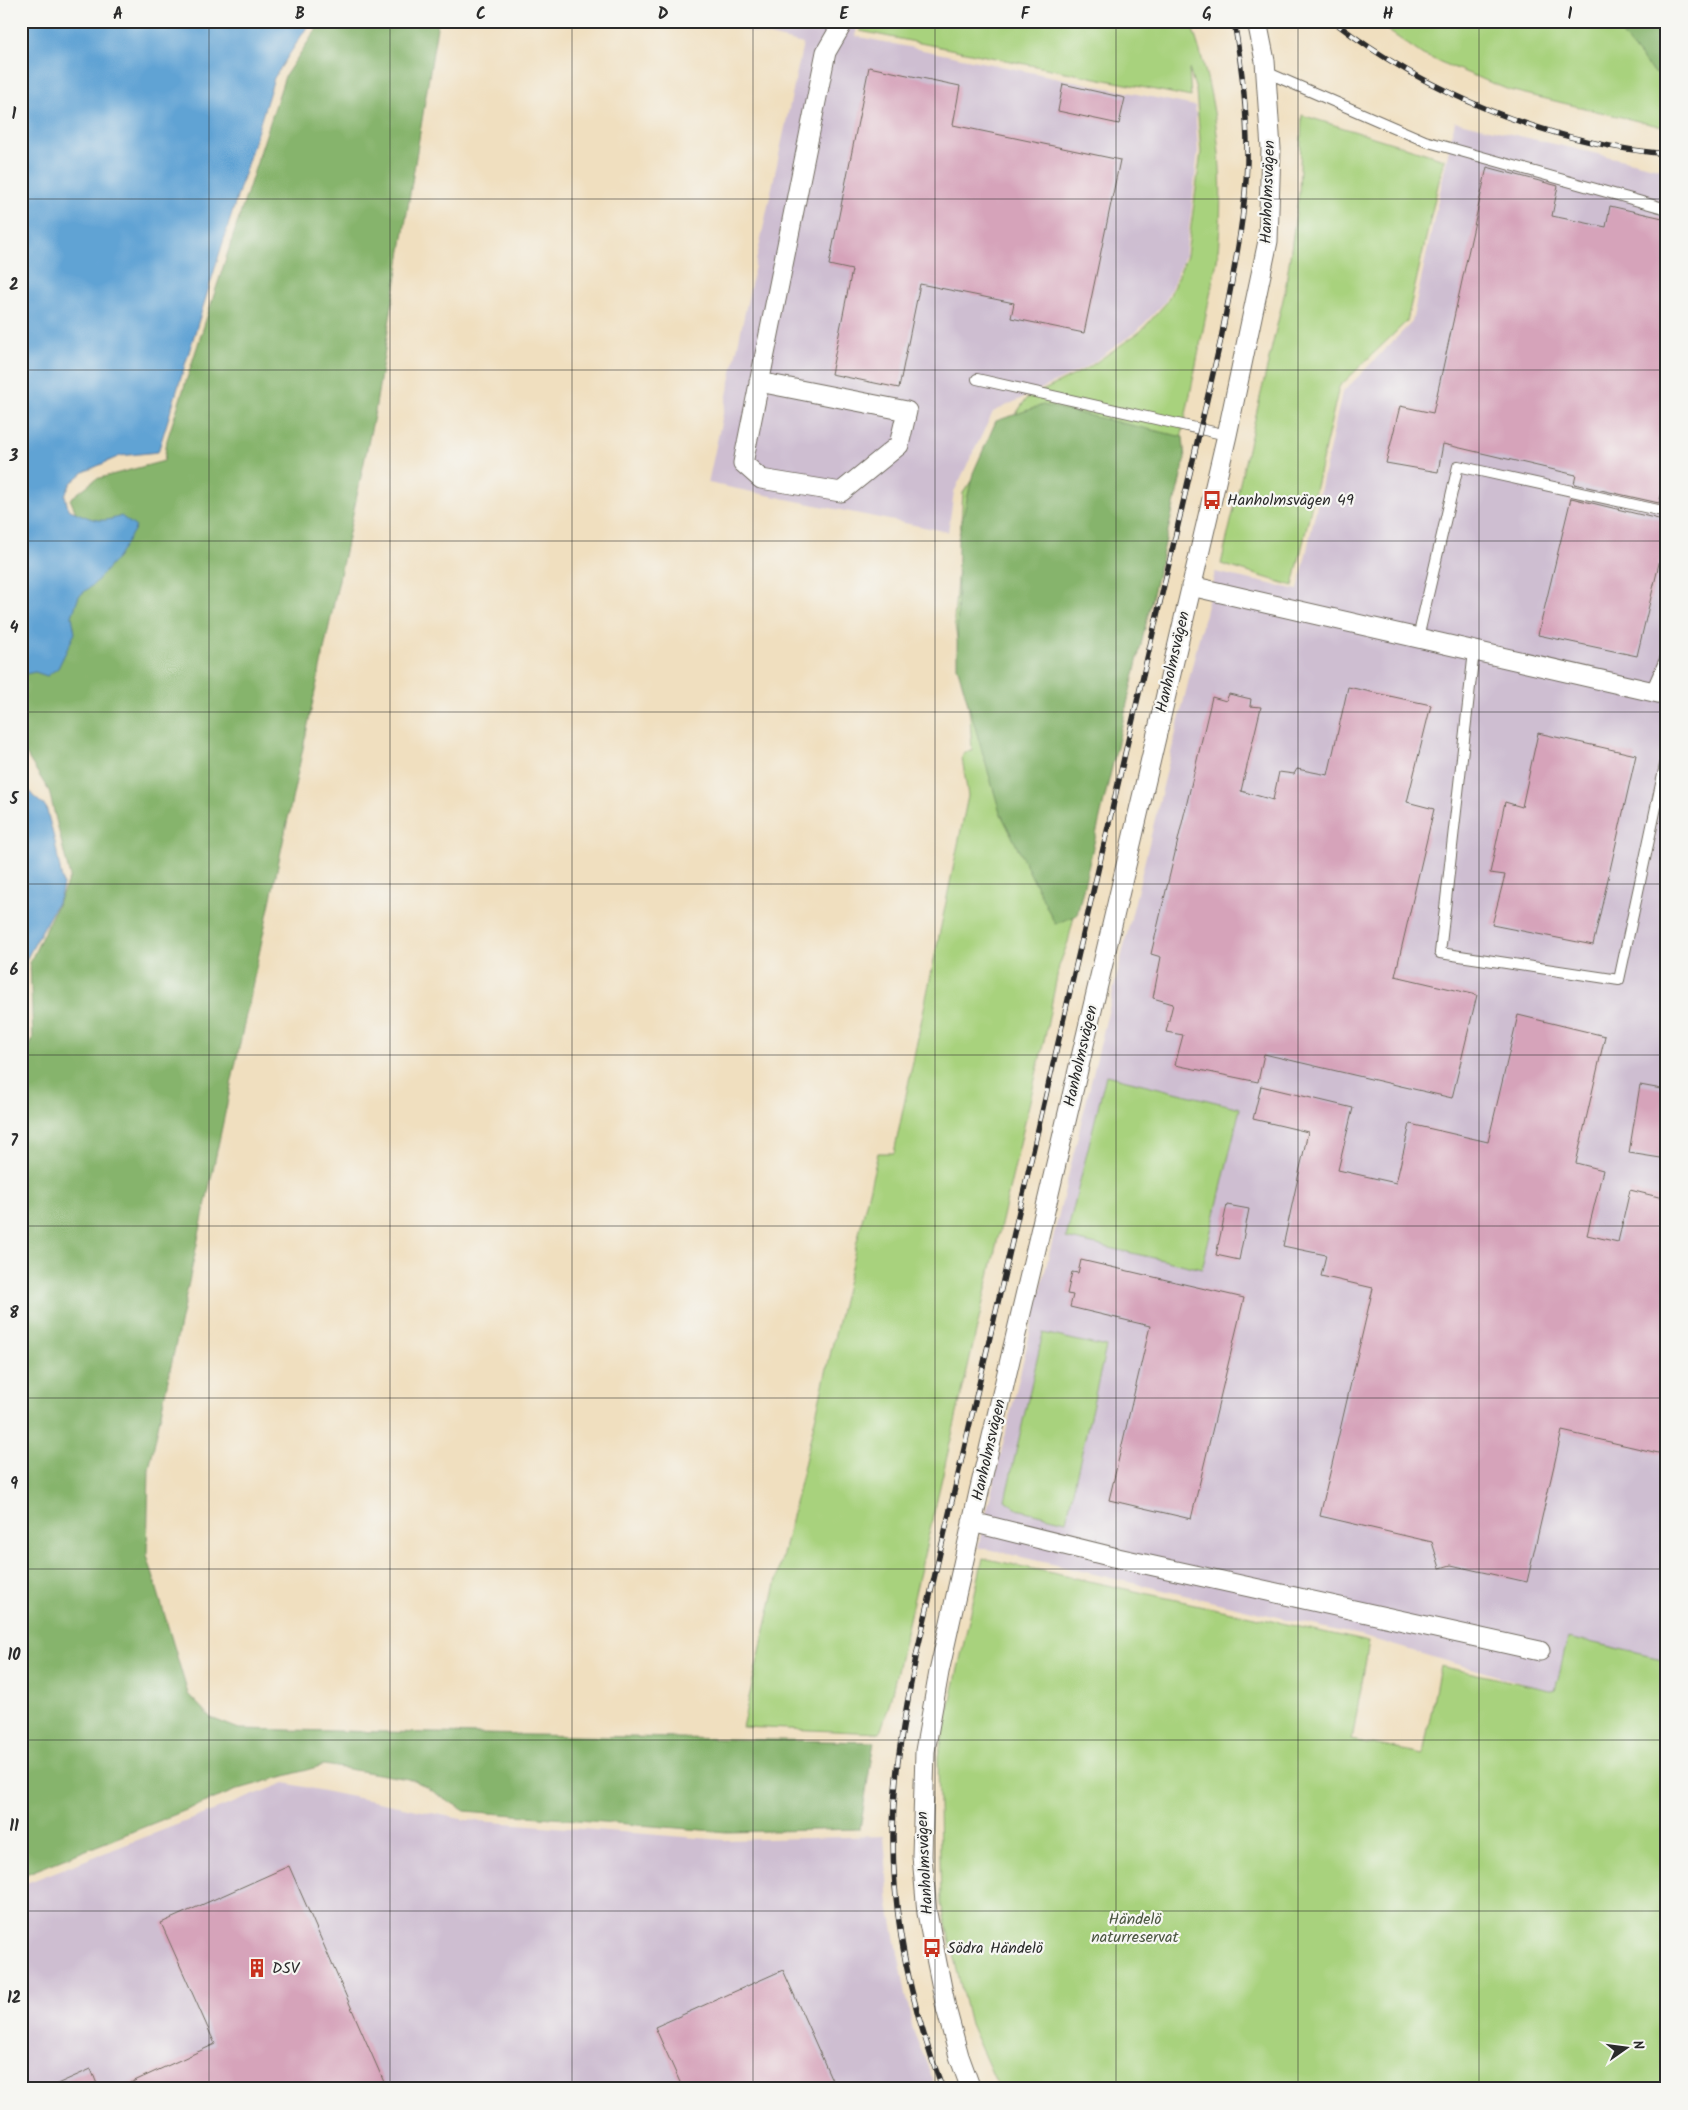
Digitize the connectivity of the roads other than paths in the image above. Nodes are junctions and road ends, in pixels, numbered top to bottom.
1 (844, 21) edge
2 (1258, 21) edge
3 (1266, 72) junction
4 (1667, 209) edge
5 (977, 379) dead end
6 (759, 382) junction
7 (1227, 434) junction
8 (1667, 512) edge
9 (1191, 586) junction
10 (1418, 638) junction
11 (1474, 651) junction
12 (1667, 655) edge
13 (1659, 693) edge
14 (1667, 756) edge
15 (972, 1522) junction
16 (1540, 1651) dead end
17 (971, 2089) edge

1 - 6 street
2 - 3 street, Hanholmsvägen
3 - 4 lane
3 - 7 street, Hanholmsvägen
5 - 7 lane
6 - 6 street
7 - 9 street, Hanholmsvägen
8 - 10 lane
9 - 10 street
9 - 15 street, Hanholmsvägen
10 - 11 street
11 - 13 street
11 - 14 lane
12 - 13 lane
15 - 16 street
15 - 17 street, Hanholmsvägen

